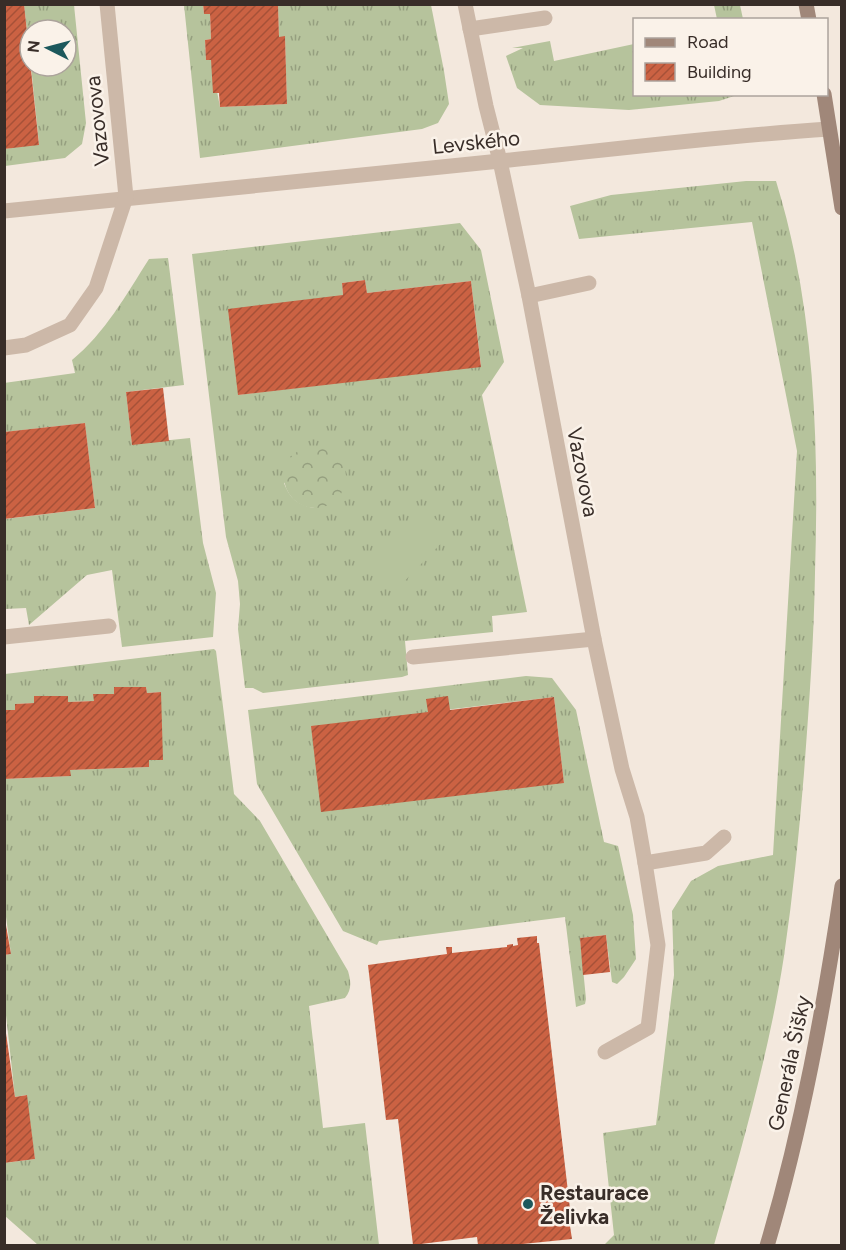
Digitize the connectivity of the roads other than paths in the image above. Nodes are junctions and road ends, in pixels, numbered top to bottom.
1 (106, 4) edge
2 (465, 4) edge
3 (545, 18) dead end
4 (470, 29) junction
5 (824, 96) edge
6 (829, 129) junction
7 (500, 161) junction
8 (126, 198) junction
9 (842, 208) edge
10 (4, 211) edge
11 (589, 283) dead end
12 (529, 296) junction
13 (4, 348) edge
14 (109, 626) dead end
15 (4, 637) edge
16 (594, 639) junction
17 (413, 657) dead end
18 (724, 837) dead end
19 (645, 863) junction
20 (842, 886) edge
21 (605, 1052) dead end
22 (767, 1245) edge

1 - 8 street, Vazovova
2 - 4 street, Vazovova
3 - 4 street
4 - 7 street, Vazovova
5 - 6 main road
6 - 7 street, Levského
6 - 9 main road
7 - 8 street, Levského
7 - 12 street, Vazovova
8 - 10 street, Levského
8 - 13 street
11 - 12 street
12 - 16 street, Vazovova
14 - 15 street
16 - 17 street
16 - 19 street, Vazovova
18 - 19 street
19 - 21 street, Vazovova
20 - 22 main road, Generála Šišky

